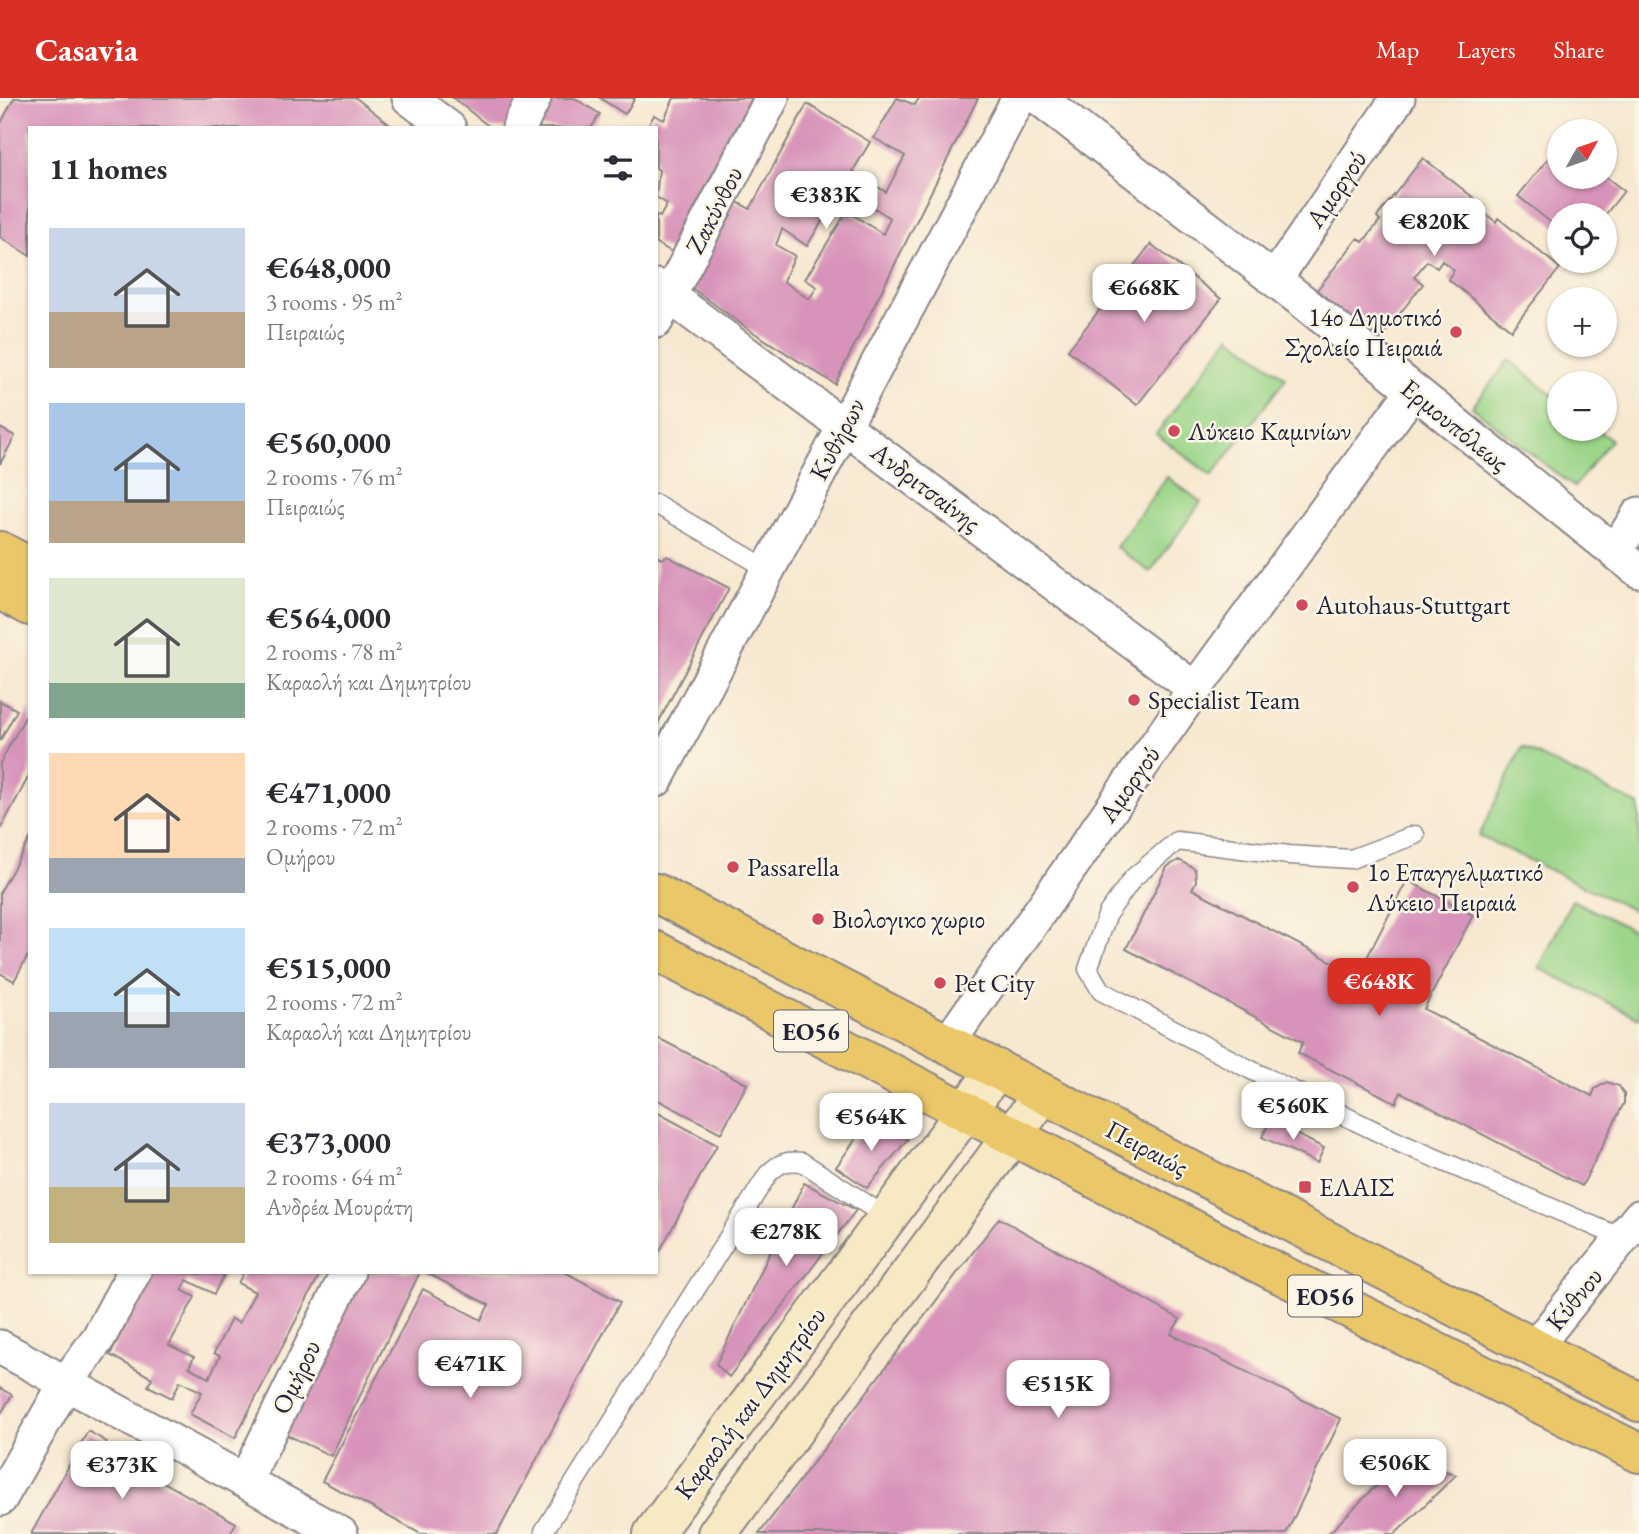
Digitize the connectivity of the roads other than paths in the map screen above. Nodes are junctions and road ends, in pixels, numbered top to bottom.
1 (409, 98) edge
2 (534, 98) edge
3 (772, 98) edge
4 (1019, 98) edge
5 (1039, 98) edge
6 (1398, 98) edge
7 (446, 126) edge
8 (520, 126) edge
9 (1275, 279) junction
10 (661, 301) edge
11 (1412, 392) junction
12 (844, 426) junction
13 (658, 505) edge
14 (1639, 514) edge
15 (0, 551) edge
16 (1627, 562) edge
17 (28, 566) edge
18 (768, 569) junction
19 (0, 590) edge
20 (28, 605) edge
21 (1195, 689) junction
22 (658, 776) edge
23 (1415, 835) dead end
24 (658, 894) edge
25 (658, 952) edge
26 (948, 1044) junction
27 (997, 1069) junction
28 (1043, 1094) junction
29 (968, 1110) junction
30 (1013, 1134) junction
31 (888, 1218) junction
32 (1631, 1227) edge
33 (133, 1274) edge
34 (347, 1274) edge
35 (0, 1347) edge
36 (1535, 1348) junction
37 (66, 1383) junction
38 (1639, 1402) edge
39 (1639, 1453) edge
40 (245, 1481) junction
41 (0, 1499) edge
42 (544, 1531) dead end
43 (341, 1534) edge
44 (653, 1534) edge
45 (717, 1534) edge

1 - 7 street
2 - 8 street
3 - 10 street, Ζακύνθου
4 - 12 street, Κυθήρων
5 - 9 street, Ερμουπόλεως
6 - 9 street, Αμοργού
9 - 11 street, Ερμουπόλεως
10 - 12 street, Ανδριτσαίνης
11 - 16 street, Ερμουπόλεως
11 - 21 street, Αμοργού
12 - 18 street, Κυθήρων
12 - 21 street, Ανδριτσαίνης
13 - 18 lane
14 - 16 street
15 - 17 main road
18 - 22 street, Κυθήρων
19 - 20 main road
21 - 26 street, Αμοργού
23 - 32 lane
24 - 26 main road, Πειραιώς / ΕΟ56
25 - 29 main road, Πειραιώς / ΕΟ56
26 - 27 main road, Πειραιώς / ΕΟ56
27 - 28 main road, Πειραιώς / ΕΟ56
27 - 29 main road, Καραολή και Δημητρίου
28 - 30 main road, Καραολή και Δημητρίου
28 - 36 main road, Πειραιώς / ΕΟ56
29 - 30 main road, Πειραιώς / ΕΟ56
29 - 31 main road, Καραολή και Δημητρίου
30 - 39 main road, Πειραιώς / ΕΟ56
30 - 45 main road, Καραολή και Δημητρίου
31 - 42 lane
31 - 44 main road, Καραολή και Δημητρίου
32 - 36 street, Κύθνου
33 - 37 street
34 - 40 street, Ομήρου
35 - 37 street
36 - 38 main road, Πειραιώς / ΕΟ56
37 - 40 street
37 - 41 street
40 - 43 street

